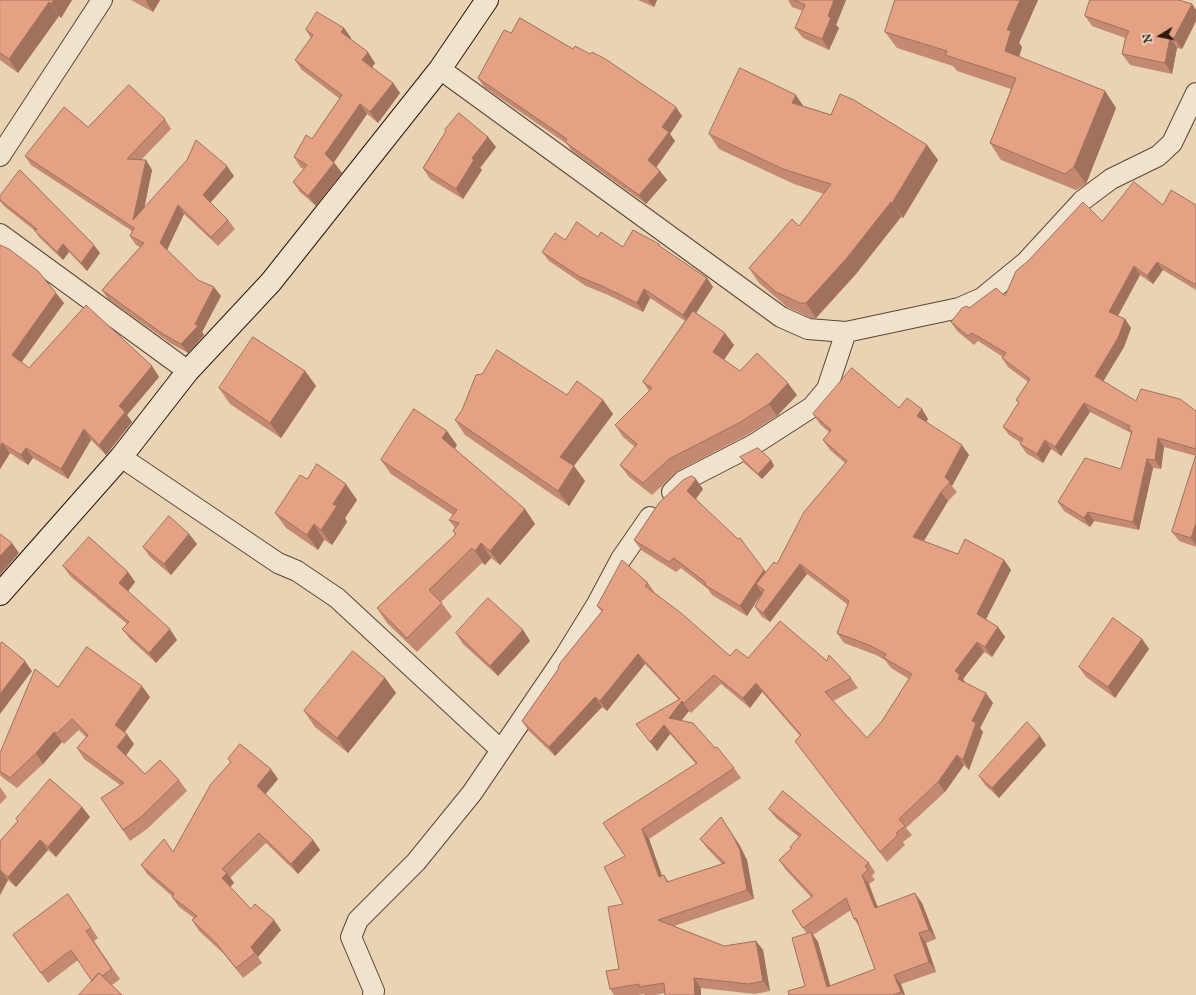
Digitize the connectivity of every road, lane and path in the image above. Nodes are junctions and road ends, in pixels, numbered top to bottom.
1 (102, 0) edge
2 (487, 0) edge
3 (440, 69) junction
4 (1196, 93) edge
5 (0, 156) edge
6 (0, 234) edge
7 (846, 332) junction
8 (188, 371) junction
9 (121, 458) junction
10 (0, 594) edge
11 (501, 750) junction
12 (373, 995) edge

1 - 5 street
2 - 3 main road
3 - 7 street
3 - 8 main road
4 - 7 street
6 - 8 street
7 - 11 street
8 - 9 main road
9 - 10 main road
9 - 11 street
11 - 12 street

